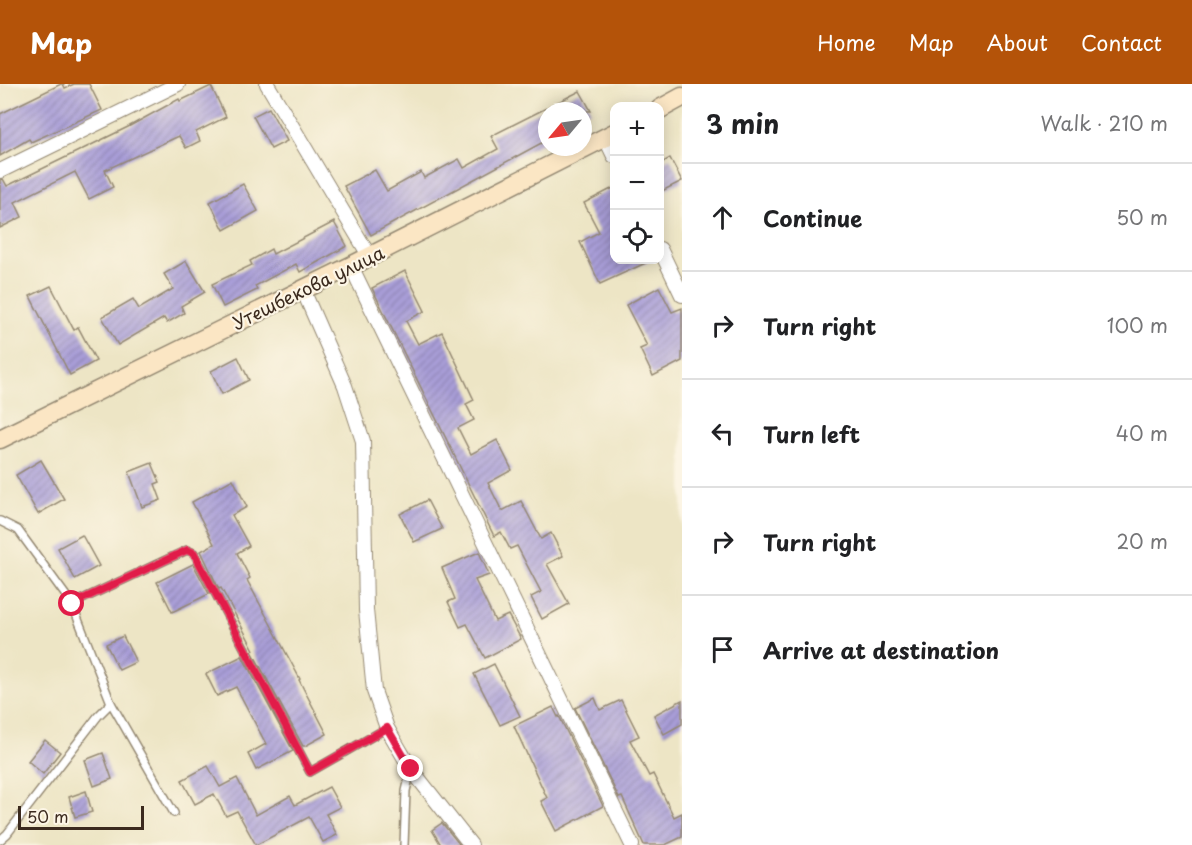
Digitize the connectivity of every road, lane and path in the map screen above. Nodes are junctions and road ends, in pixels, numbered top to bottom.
1 (178, 84) edge
2 (267, 84) edge
3 (682, 97) edge
4 (664, 107) edge
5 (610, 135) edge
6 (0, 171) edge
7 (369, 257) junction
8 (664, 257) edge
9 (351, 266) junction
10 (303, 290) junction
11 (682, 295) edge
12 (0, 439) edge
13 (0, 521) edge
14 (72, 604) junction
15 (111, 703) junction
16 (387, 728) junction
17 (411, 769) junction
18 (174, 813) dead end
19 (0, 840) edge
20 (404, 845) edge
21 (471, 845) edge
22 (632, 845) edge

1 - 6 street
2 - 7 street
3 - 4 main road
5 - 7 main road, Утешбекова улица
7 - 9 main road, Утешбекова улица
8 - 11 street
9 - 10 main road, Утешбекова улица
9 - 22 street
10 - 12 main road, Утешбекова улица
10 - 16 street
13 - 14 lane
14 - 15 lane
14 - 16 lane
15 - 18 lane
15 - 19 lane
16 - 17 street
17 - 20 lane
17 - 21 street

